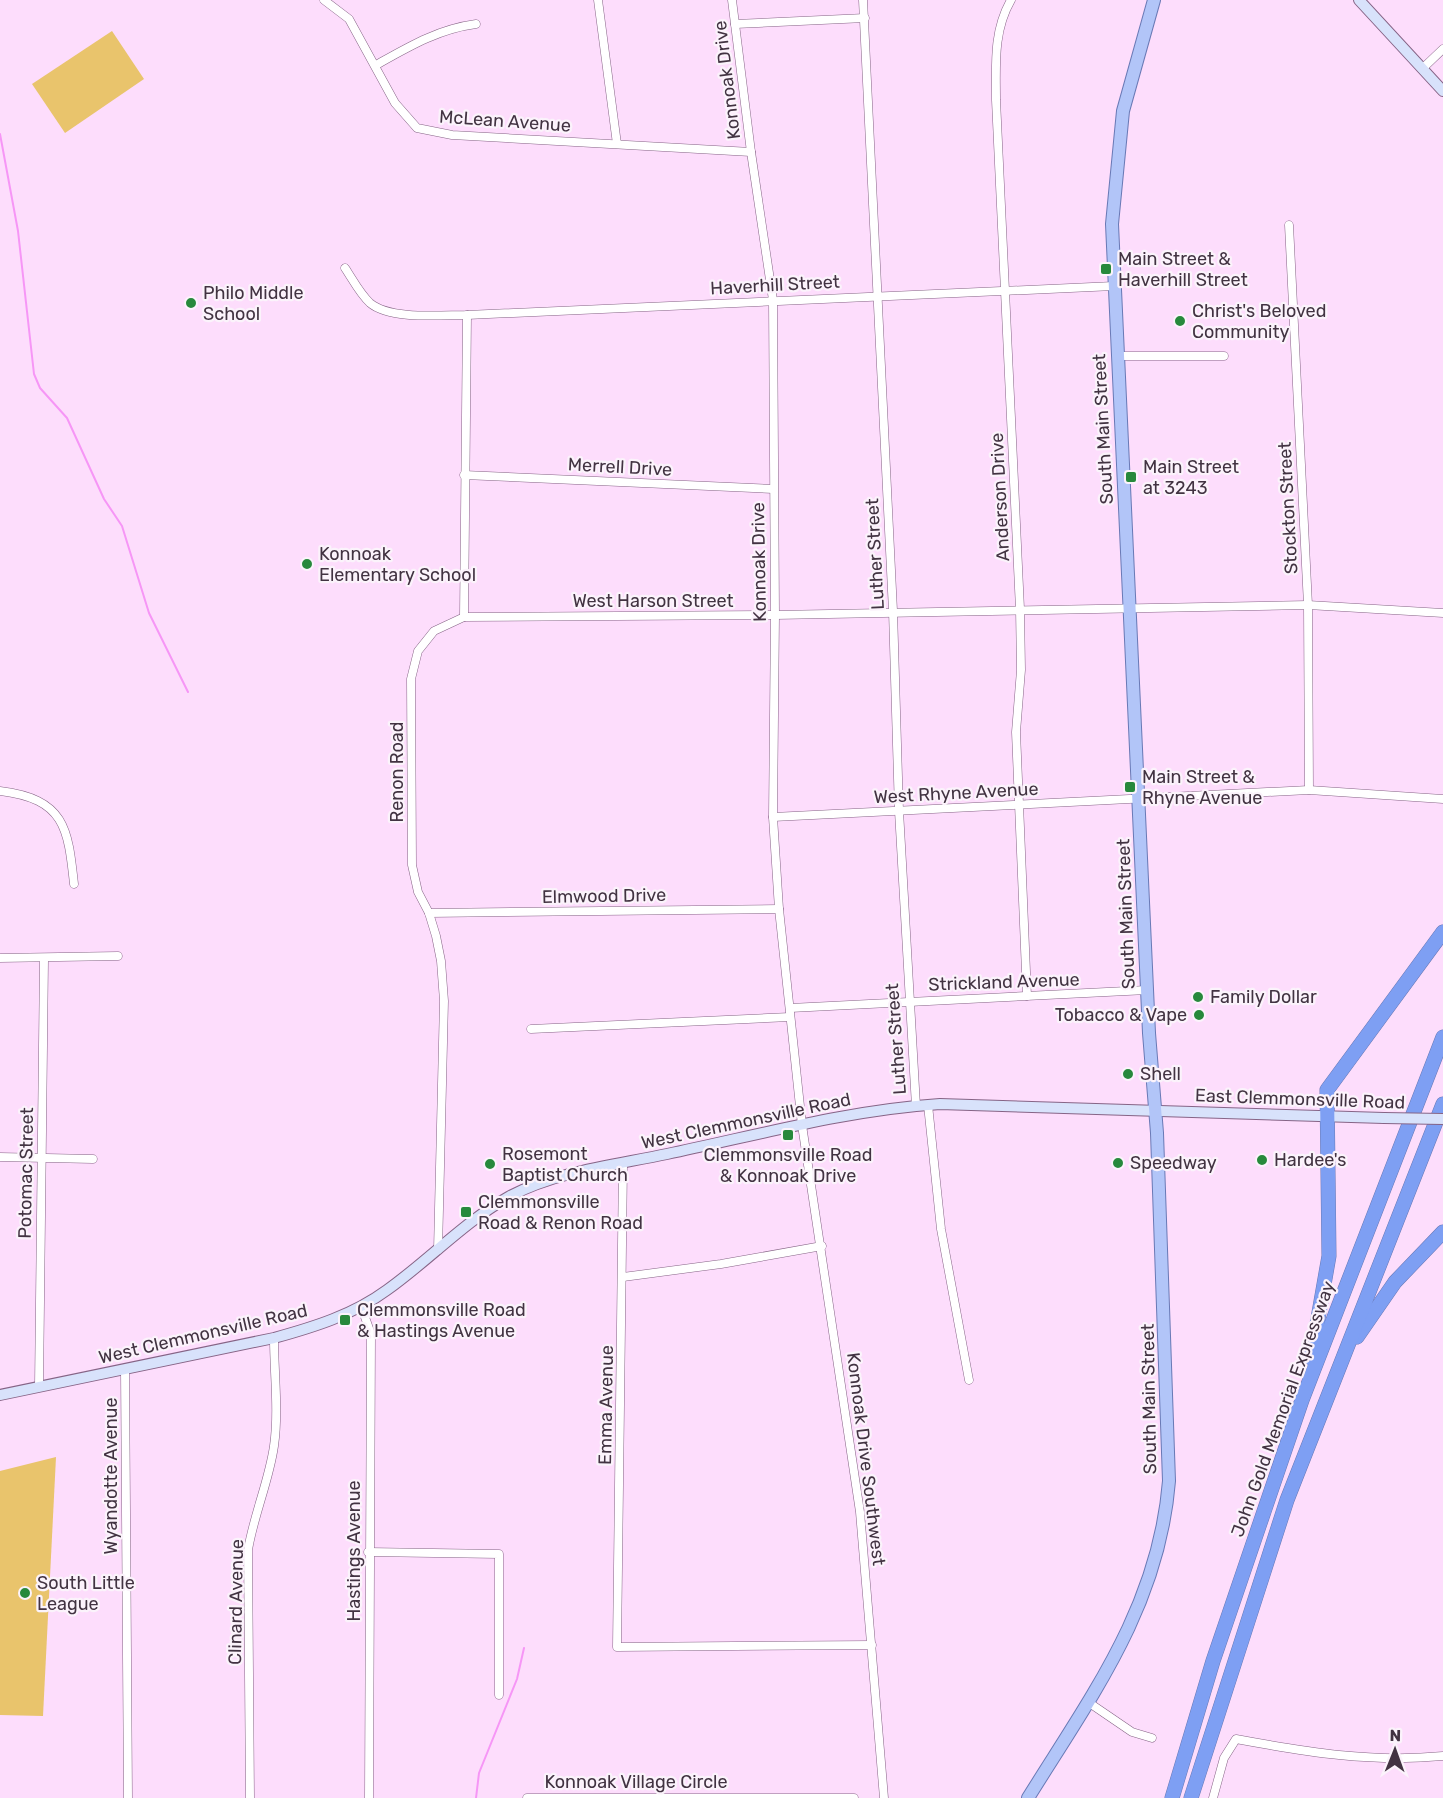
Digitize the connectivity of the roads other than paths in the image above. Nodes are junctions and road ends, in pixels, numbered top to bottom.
1 (324, 0) edge
2 (598, 0) edge
3 (732, 0) edge
4 (863, 0) edge
5 (1011, 0) edge
6 (1154, 0) edge
7 (1359, 0) edge
8 (865, 18) junction
9 (476, 24) dead end
10 (735, 24) junction
11 (1443, 49) edge
12 (376, 65) junction
13 (1423, 68) junction
14 (1443, 91) edge
15 (617, 144) junction
16 (751, 152) junction
17 (1289, 225) dead end
18 (345, 268) dead end
19 (1114, 286) junction
20 (1005, 289) junction
21 (878, 294) junction
22 (773, 300) junction
23 (467, 315) junction
24 (1117, 356) junction
25 (1224, 356) dead end
26 (464, 475) junction
27 (773, 489) junction
28 (1308, 604) junction
29 (1020, 609) junction
30 (1130, 609) junction
31 (893, 611) junction
32 (1443, 613) edge
33 (776, 615) junction
34 (464, 617) junction
35 (1309, 790) junction
36 (0, 791) edge
37 (1139, 799) junction
38 (1443, 799) edge
39 (1018, 805) junction
40 (899, 811) junction
41 (773, 817) junction
42 (74, 884) dead end
43 (779, 909) junction
44 (429, 912) junction
45 (1443, 932) edge
46 (118, 956) dead end
47 (0, 958) edge
48 (44, 960) junction
49 (1147, 990) junction
50 (1027, 996) junction
51 (908, 1001) junction
52 (790, 1013) junction
53 (531, 1029) dead end
54 (1443, 1036) edge
55 (1443, 1104) edge
56 (928, 1105) junction
57 (916, 1106) junction
58 (1155, 1111) junction
59 (1327, 1117) junction
60 (1443, 1119) edge
61 (802, 1125) junction
62 (0, 1157) edge
63 (41, 1157) junction
64 (93, 1159) dead end
65 (623, 1164) junction
66 (1443, 1232) edge
67 (822, 1246) junction
68 (438, 1250) junction
69 (623, 1277) junction
70 (361, 1306) junction
71 (274, 1338) junction
72 (125, 1370) junction
73 (1335, 1374) junction
74 (969, 1380) dead end
75 (39, 1387) junction
76 (0, 1395) edge
77 (1302, 1400) junction
78 (368, 1551) junction
79 (872, 1645) junction
80 (499, 1695) dead end
81 (1088, 1702) junction
82 (1152, 1738) dead end
83 (1443, 1756) edge
84 (128, 1798) edge
85 (250, 1798) edge
86 (369, 1798) edge
87 (527, 1798) edge
88 (854, 1798) edge
89 (884, 1798) edge
90 (1028, 1798) edge
91 (1172, 1798) edge
92 (1191, 1798) edge
93 (1213, 1798) edge

1 - 12 street, McLean Avenue
2 - 15 street
3 - 10 street, Konnoak Drive
4 - 8 street, Luther Street
5 - 20 street, Anderson Drive
6 - 19 main road, South Main Street
7 - 13 main road
8 - 10 street
8 - 21 street, Luther Street
9 - 12 street
10 - 16 street, Konnoak Drive
11 - 13 street
12 - 15 street, McLean Avenue
13 - 14 main road
15 - 16 street, McLean Avenue
16 - 22 street, Konnoak Drive
17 - 28 street, Stockton Street
18 - 23 street, Haverhill Street
19 - 20 street, Haverhill Street
19 - 24 main road, South Main Street
20 - 21 street, Haverhill Street
20 - 29 street, Anderson Drive
21 - 22 street, Haverhill Street
21 - 31 street, Luther Street
22 - 23 street, Haverhill Street
22 - 27 street, Konnoak Drive
23 - 26 street
24 - 25 street
24 - 30 main road, South Main Street
26 - 27 street, Merrell Drive
26 - 34 street
27 - 33 street, Konnoak Drive
28 - 30 street, West Harson Street
28 - 32 street, West Harson Street
28 - 35 street, Stockton Street
29 - 30 street, West Harson Street
29 - 31 street, West Harson Street
29 - 39 street, Anderson Drive
30 - 37 main road, South Main Street
31 - 33 street, West Harson Street
31 - 40 street, Luther Street
33 - 34 street, West Harson Street
33 - 41 street, Konnoak Drive
34 - 44 street, Renon Road
35 - 37 street, West Rhyne Avenue
35 - 38 street, West Rhyne Avenue
36 - 42 street
37 - 39 street, West Rhyne Avenue
37 - 49 main road, South Main Street
39 - 40 street, West Rhyne Avenue
39 - 50 street, Anderson Drive
40 - 41 street, West Rhyne Avenue
40 - 51 street, Luther Street
41 - 43 street, Konnoak Drive
43 - 44 street, Elmwood Drive
43 - 52 street, Konnoak Drive
44 - 68 street, Renon Road
45 - 59 highway
46 - 48 street
47 - 48 street
48 - 63 street, Potomac Street
49 - 50 street, Strickland Avenue
49 - 58 main road, South Main Street
50 - 51 street, Strickland Avenue
51 - 52 street, Strickland Avenue
51 - 57 street, Luther Street
52 - 53 street, Strickland Avenue
52 - 61 street, Konnoak Drive
54 - 77 highway, John Gold Memorial Expressway
55 - 73 highway, John Gold Memorial Expressway
56 - 57 main road, West Clemmonsville Road
56 - 58 main road, West Clemmonsville Road
56 - 74 street
57 - 61 main road, West Clemmonsville Road
58 - 59 main road, East Clemmonsville Road
58 - 81 main road, South Main Street
59 - 60 main road, East Clemmonsville Road, bridge
59 - 77 highway
61 - 65 main road, West Clemmonsville Road
61 - 67 street, Konnoak Drive Southwest
62 - 63 street
63 - 64 street
63 - 75 street, Potomac Street
65 - 68 main road, West Clemmonsville Road
65 - 69 street, Emma Avenue
66 - 73 highway
67 - 69 street
67 - 79 street, Konnoak Drive Southwest
68 - 70 main road, West Clemmonsville Road
69 - 79 street, Emma Avenue
70 - 71 main road, West Clemmonsville Road
70 - 78 street, Hastings Avenue
71 - 72 main road, West Clemmonsville Road
71 - 85 street, Clinard Avenue
72 - 75 main road, West Clemmonsville Road
72 - 84 street, Wyandotte Avenue
73 - 92 highway, John Gold Memorial Expressway
75 - 76 main road, West Clemmonsville Road
77 - 91 highway, John Gold Memorial Expressway
78 - 80 street
78 - 86 street, Hastings Avenue
79 - 89 street, Konnoak Drive Southwest
81 - 82 street
81 - 90 main road, South Main Street
83 - 93 street
87 - 88 street, Konnoak Village Circle

